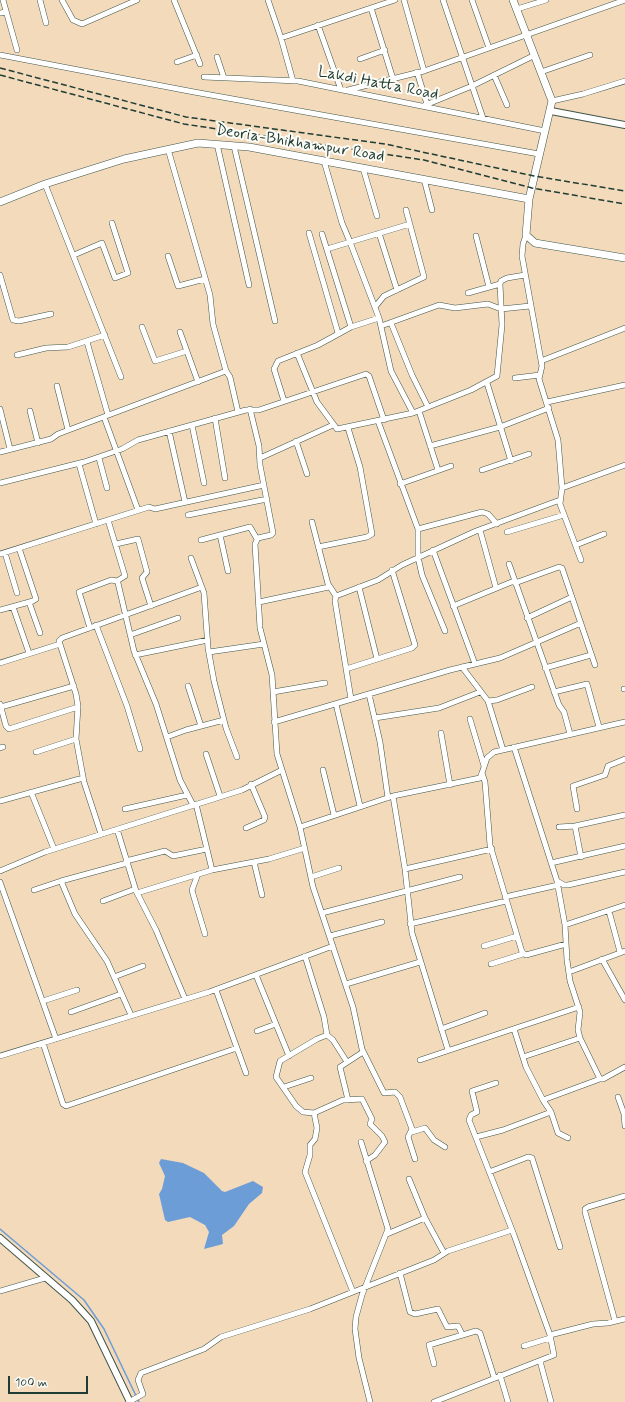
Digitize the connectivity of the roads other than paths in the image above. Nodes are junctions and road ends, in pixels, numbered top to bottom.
1 (3, 0) edge
2 (40, 0) edge
3 (62, 0) edge
4 (137, 0) edge
5 (174, 0) edge
6 (268, 0) edge
7 (395, 0) edge
8 (404, 0) edge
9 (443, 0) edge
10 (472, 0) edge
11 (513, 0) edge
12 (546, 0) edge
13 (625, 0) edge
14 (127, 2) edge
15 (609, 3) edge
16 (371, 8) junction
17 (517, 9) junction
18 (6, 12) junction
19 (0, 13) edge
20 (46, 23) dead end
21 (318, 25) junction
22 (528, 35) junction
23 (281, 38) junction
24 (490, 48) junction
25 (17, 50) dead end
26 (385, 50) junction
27 (0, 55) edge
28 (196, 55) junction
29 (535, 55) junction
30 (590, 55) dead end
31 (217, 57) dead end
32 (462, 58) junction
33 (360, 59) dead end
34 (177, 62) dead end
35 (200, 64) dead end
36 (424, 71) junction
37 (417, 72) junction
38 (541, 72) junction
39 (494, 75) junction
40 (204, 77) dead end
41 (224, 78) junction
42 (393, 79) junction
43 (293, 81) junction
44 (625, 81) edge
45 (472, 86) junction
46 (343, 90) junction
47 (552, 101) junction
48 (424, 105) junction
49 (507, 105) dead end
50 (551, 111) junction
51 (483, 118) junction
52 (625, 125) edge
53 (545, 131) junction
54 (217, 144) junction
55 (234, 146) junction
56 (168, 149) junction
57 (539, 154) junction
58 (324, 161) junction
59 (363, 168) junction
60 (424, 179) junction
61 (45, 184) junction
62 (530, 198) junction
63 (0, 202) edge
64 (406, 210) dead end
65 (432, 210) dead end
66 (377, 216) dead end
67 (112, 223) dead end
68 (410, 224) junction
69 (309, 233) dead end
70 (380, 233) junction
71 (322, 234) dead end
72 (526, 235) junction
73 (476, 236) dead end
74 (350, 242) junction
75 (327, 249) junction
76 (74, 255) junction
77 (168, 256) dead end
78 (625, 258) edge
79 (525, 274) junction
80 (0, 275) edge
81 (205, 279) junction
82 (500, 284) junction
83 (249, 285) dead end
84 (489, 287) junction
85 (397, 290) junction
86 (468, 293) dead end
87 (530, 306) junction
88 (375, 307) junction
89 (501, 310) junction
90 (51, 314) dead end
91 (379, 318) junction
92 (275, 321) dead end
93 (391, 323) junction
94 (381, 326) junction
95 (142, 327) dead end
96 (351, 327) junction
97 (625, 328) edge
98 (180, 332) dead end
99 (338, 333) junction
100 (105, 335) junction
101 (87, 342) junction
102 (187, 351) junction
103 (297, 353) junction
104 (17, 355) dead end
105 (541, 361) junction
106 (226, 371) junction
107 (540, 375) junction
108 (121, 377) dead end
109 (515, 378) dead end
110 (198, 382) junction
111 (487, 382) junction
112 (625, 385) edge
113 (57, 386) dead end
114 (312, 391) junction
115 (284, 401) junction
116 (547, 402) junction
117 (428, 407) junction
118 (549, 408) junction
119 (0, 409) edge
120 (250, 409) junction
121 (419, 410) junction
122 (30, 411) dead end
123 (238, 412) junction
124 (413, 413) junction
125 (106, 416) junction
126 (215, 418) junction
127 (384, 420) junction
128 (378, 421) junction
129 (192, 425) junction
130 (333, 425) junction
131 (500, 427) junction
132 (348, 428) junction
133 (68, 430) junction
134 (169, 431) junction
135 (296, 441) junction
136 (38, 443) junction
137 (430, 446) junction
138 (10, 449) junction
139 (116, 451) junction
140 (0, 452) edge
141 (529, 454) dead end
142 (99, 458) junction
143 (260, 458) junction
144 (511, 461) junction
145 (79, 464) junction
146 (625, 465) edge
147 (451, 466) dead end
148 (438, 470) junction
149 (482, 470) dead end
150 (307, 474) dead end
151 (225, 478) dead end
152 (0, 483) edge
153 (204, 483) dead end
154 (400, 484) junction
155 (264, 485) junction
156 (107, 488) dead end
157 (562, 488) junction
158 (267, 499) junction
159 (560, 500) junction
160 (185, 502) junction
161 (138, 510) junction
162 (188, 515) dead end
163 (564, 515) junction
164 (108, 520) junction
165 (312, 522) dead end
166 (96, 524) junction
167 (497, 524) junction
168 (418, 529) junction
169 (480, 530) junction
170 (507, 532) dead end
171 (604, 534) dead end
172 (220, 535) junction
173 (257, 539) junction
174 (201, 540) dead end
175 (116, 544) junction
176 (576, 545) junction
177 (318, 547) junction
178 (19, 548) junction
179 (433, 550) junction
180 (2, 553) edge
181 (418, 557) junction
182 (191, 558) dead end
183 (582, 560) dead end
184 (509, 564) dead end
185 (392, 570) junction
186 (228, 571) dead end
187 (117, 581) junction
188 (515, 582) junction
189 (202, 587) junction
190 (329, 587) junction
191 (359, 587) junction
192 (496, 588) junction
193 (17, 593) dead end
194 (336, 596) junction
195 (572, 597) junction
196 (29, 602) junction
197 (259, 602) junction
198 (151, 606) junction
199 (453, 606) junction
200 (13, 607) junction
201 (0, 610) edge
202 (126, 615) junction
203 (178, 618) dead end
204 (527, 618) junction
205 (581, 623) junction
206 (96, 625) junction
207 (90, 628) junction
208 (445, 631) dead end
209 (40, 633) dead end
210 (130, 634) junction
211 (208, 640) junction
212 (535, 642) junction
213 (60, 644) junction
214 (264, 644) junction
215 (209, 652) junction
216 (29, 654) junction
217 (136, 655) junction
218 (591, 655) junction
219 (377, 659) junction
220 (0, 663) edge
221 (475, 664) junction
222 (595, 665) dead end
223 (462, 667) junction
224 (545, 668) junction
225 (346, 669) junction
226 (325, 683) dead end
227 (74, 686) junction
228 (188, 686) dead end
229 (532, 687) dead end
230 (273, 692) junction
231 (480, 692) junction
232 (554, 692) junction
233 (369, 694) junction
234 (351, 699) junction
235 (488, 700) junction
236 (336, 704) junction
237 (0, 706) edge
238 (78, 707) junction
239 (375, 718) junction
240 (470, 719) dead end
241 (224, 720) junction
242 (274, 722) junction
243 (625, 722) edge
244 (200, 726) junction
245 (599, 727) junction
246 (441, 733) dead end
247 (570, 734) junction
248 (167, 737) junction
249 (76, 739) junction
250 (514, 747) junction
251 (140, 749) dead end
252 (503, 750) junction
253 (36, 752) dead end
254 (206, 754) dead end
255 (237, 757) dead end
256 (625, 759) edge
257 (484, 766) junction
258 (282, 770) junction
259 (323, 770) dead end
260 (482, 773) junction
261 (84, 778) junction
262 (250, 784) junction
263 (450, 785) junction
264 (31, 792) junction
265 (186, 795) junction
266 (220, 796) junction
267 (390, 797) junction
268 (0, 800) edge
269 (194, 805) junction
270 (360, 806) junction
271 (577, 808) dead end
272 (125, 809) dead end
273 (334, 815) junction
274 (625, 815) edge
275 (575, 826) junction
276 (300, 827) junction
277 (560, 827) dead end
278 (246, 828) dead end
279 (117, 829) junction
280 (101, 834) junction
281 (625, 846) edge
282 (305, 848) junction
283 (54, 849) junction
284 (207, 849) junction
285 (492, 849) junction
286 (581, 856) junction
287 (126, 862) junction
288 (254, 862) junction
289 (551, 863) junction
290 (339, 868) dead end
291 (405, 869) junction
292 (212, 870) junction
293 (0, 871) edge
294 (625, 872) edge
295 (198, 874) junction
296 (311, 877) junction
297 (460, 877) dead end
298 (61, 881) junction
299 (0, 882) edge
300 (557, 883) junction
301 (34, 890) dead end
302 (407, 890) junction
303 (136, 891) junction
304 (262, 895) dead end
305 (506, 899) junction
306 (103, 901) dead end
307 (625, 905) edge
308 (608, 912) junction
309 (322, 913) junction
310 (382, 922) dead end
311 (410, 924) junction
312 (565, 925) junction
313 (205, 934) dead end
314 (330, 936) junction
315 (517, 936) junction
316 (566, 944) junction
317 (333, 946) junction
318 (484, 946) dead end
319 (623, 952) edge
320 (523, 954) junction
321 (305, 956) junction
322 (602, 959) junction
323 (420, 962) junction
324 (491, 964) dead end
325 (143, 966) dead end
326 (568, 972) junction
327 (256, 975) junction
328 (114, 977) junction
329 (346, 984) junction
330 (77, 990) dead end
331 (216, 990) junction
332 (121, 994) junction
333 (185, 999) junction
334 (625, 1000) edge
335 (44, 1001) junction
336 (579, 1007) junction
337 (71, 1012) dead end
338 (485, 1013) dead end
339 (131, 1015) junction
340 (276, 1024) junction
341 (441, 1029) junction
342 (514, 1029) junction
343 (257, 1031) dead end
344 (327, 1035) junction
345 (56, 1038) junction
346 (580, 1038) junction
347 (43, 1043) junction
348 (237, 1048) junction
349 (448, 1050) junction
350 (363, 1052) junction
351 (0, 1056) edge
352 (289, 1056) junction
353 (523, 1057) junction
354 (420, 1060) dead end
355 (347, 1062) junction
356 (625, 1067) edge
357 (246, 1073) dead end
358 (311, 1078) dead end
359 (600, 1079) junction
360 (496, 1083) dead end
361 (284, 1087) junction
362 (618, 1097) dead end
363 (348, 1100) junction
364 (543, 1100) junction
365 (551, 1112) junction
366 (314, 1113) junction
367 (625, 1126) edge
368 (412, 1132) junction
369 (476, 1137) junction
370 (568, 1138) dead end
371 (361, 1142) dead end
372 (445, 1147) dead end
373 (415, 1159) dead end
374 (366, 1161) junction
375 (490, 1172) junction
376 (409, 1179) dead end
377 (625, 1196) edge
378 (425, 1218) junction
379 (512, 1230) junction
380 (387, 1234) junction
381 (0, 1238) edge
382 (560, 1247) dead end
383 (444, 1253) junction
384 (400, 1273) junction
385 (45, 1278) junction
386 (366, 1287) junction
387 (0, 1291) edge
388 (353, 1292) junction
389 (625, 1319) edge
390 (615, 1321) junction
391 (462, 1334) junction
392 (550, 1337) junction
393 (524, 1346) dead end
394 (540, 1361) junction
395 (434, 1364) dead end
396 (497, 1376) junction
397 (130, 1402) edge
398 (370, 1402) edge
399 (434, 1402) edge
400 (508, 1402) edge
401 (551, 1402) edge

1 - 18 street
2 - 20 street
3 - 14 street
4 - 14 street
5 - 28 street
6 - 23 street
7 - 16 street
8 - 36 street
9 - 32 street
10 - 24 street
11 - 17 main road
12 - 17 street
13 - 15 street
15 - 22 street
16 - 21 street
16 - 26 street
17 - 22 main road
18 - 19 street
18 - 25 street
21 - 23 street
21 - 46 street
22 - 24 street
22 - 29 main road
23 - 43 street
24 - 32 street
26 - 33 street
26 - 42 street
27 - 57 street
28 - 34 street
28 - 35 street
29 - 38 main road
29 - 39 street
30 - 38 street
31 - 41 street
32 - 36 street
32 - 45 street
36 - 37 street
37 - 42 street
37 - 48 street
38 - 47 main road
39 - 45 street
39 - 49 street
40 - 41 street, Lakdi Hatta Road
41 - 43 street, Lakdi Hatta Road
42 - 46 street
43 - 46 street, Lakdi Hatta Road
44 - 47 street
45 - 48 street
45 - 51 street
46 - 48 street, Lakdi Hatta Road
47 - 50 main road
48 - 51 street, Lakdi Hatta Road
50 - 52 street
50 - 53 main road
51 - 53 street, Lakdi Hatta Road
53 - 57 main road
54 - 55 main road, Deoria-Bhikhampur Road
54 - 56 main road, Deoria-Bhikhampur Road
54 - 83 street
55 - 58 main road, Deoria-Bhikhampur Road
55 - 92 street
56 - 61 main road, Deoria-Bhikhampur Road
56 - 81 street
57 - 62 main road
58 - 59 main road, Deoria-Bhikhampur Road
58 - 74 street
59 - 60 main road, Deoria-Bhikhampur Road
59 - 66 street
60 - 62 main road, Deoria-Bhikhampur Road
60 - 65 street
61 - 63 main road, Deoria-Bhikhampur Road
61 - 76 street
62 - 72 main road
64 - 68 street
67 - 76 street
68 - 70 street
68 - 85 street
69 - 99 street
70 - 74 street
70 - 85 street
71 - 75 street
72 - 78 main road
72 - 79 street
73 - 84 street
74 - 75 street
74 - 88 street
75 - 96 street
76 - 100 street
77 - 81 street
79 - 82 street
79 - 87 street
80 - 90 street
81 - 106 street
82 - 84 street
82 - 89 street
84 - 86 street
85 - 88 street
87 - 89 street
87 - 105 street
88 - 91 street
89 - 93 street
89 - 111 street
91 - 94 street
91 - 96 street
93 - 94 street
93 - 117 street
94 - 124 street
95 - 102 street
96 - 99 street
97 - 105 street
98 - 102 street
99 - 103 street
100 - 101 street
100 - 108 street
101 - 104 street
101 - 125 street
102 - 110 street
103 - 114 street
103 - 115 street
105 - 107 street
106 - 110 street
106 - 123 street
107 - 109 street
107 - 116 street
110 - 125 street
111 - 117 street
111 - 131 street
112 - 116 street
113 - 133 street
114 - 115 street
114 - 127 street
114 - 130 street
115 - 120 street
116 - 118 street
117 - 121 street
118 - 131 street
118 - 157 street
119 - 138 street
120 - 123 street
120 - 143 street
121 - 124 street
121 - 137 street
122 - 136 street
123 - 126 street
124 - 127 street
125 - 133 street
125 - 139 street
126 - 129 street
126 - 151 street
127 - 128 street
128 - 132 street
128 - 154 street
129 - 134 street
129 - 153 street
130 - 132 street
130 - 135 street
131 - 137 street
131 - 144 street
132 - 177 street
133 - 136 street
134 - 139 street
134 - 160 street
135 - 143 street
135 - 150 street
136 - 138 street
137 - 148 street
138 - 140 street
139 - 142 street
139 - 161 street
141 - 144 street
142 - 145 street
142 - 156 street
143 - 155 street
144 - 149 street
145 - 152 street
145 - 166 street
146 - 157 street
147 - 148 street
148 - 154 street
154 - 168 street
155 - 158 street
155 - 160 street
157 - 159 street
158 - 162 street
158 - 173 street
159 - 163 street
159 - 167 street
160 - 161 street
161 - 164 street
163 - 170 street
163 - 176 street
164 - 166 street
164 - 175 street
165 - 177 street
166 - 178 street
167 - 168 street
167 - 169 street
168 - 181 street
169 - 179 street
169 - 192 street
171 - 176 street
172 - 173 street
172 - 174 street
172 - 186 street
173 - 197 street
175 - 187 street
175 - 198 street
176 - 183 street
177 - 190 street
178 - 180 street
178 - 196 street
179 - 181 street
179 - 199 street
180 - 193 street
181 - 185 street
181 - 208 street
182 - 189 street
184 - 188 street
185 - 191 street
185 - 219 street
187 - 202 street
187 - 207 street
188 - 192 street
188 - 195 street
188 - 204 street
189 - 198 street
189 - 211 street
190 - 194 street
190 - 197 street
191 - 194 street
191 - 219 street
192 - 199 street
194 - 225 street
195 - 204 street
195 - 205 street
196 - 200 street
196 - 209 street
197 - 214 street
198 - 202 street
199 - 221 street
200 - 201 street
200 - 216 street
202 - 206 street
202 - 210 street
203 - 210 street
204 - 212 street
205 - 212 street
205 - 218 street
206 - 207 street
206 - 251 street
207 - 213 street
210 - 217 street
211 - 215 street
211 - 217 street
212 - 221 street
212 - 224 street
213 - 216 street
213 - 227 street
214 - 215 street
214 - 230 street
215 - 241 street
216 - 220 street
217 - 248 street
218 - 222 street
218 - 224 street
219 - 225 street
221 - 223 street
223 - 231 street
223 - 233 street
224 - 232 street
225 - 234 street
226 - 230 street
227 - 237 street
227 - 238 street
228 - 244 street
229 - 235 street
230 - 242 street
231 - 235 street
231 - 239 street
232 - 245 street
232 - 247 street
233 - 234 street
233 - 239 street
234 - 236 street
235 - 252 street
236 - 242 street
236 - 270 street
237 - 238 street
238 - 249 street
239 - 267 street
240 - 257 street
241 - 244 street
241 - 255 street
242 - 258 street
243 - 245 street
244 - 248 street
245 - 247 street
246 - 263 street
247 - 250 street
248 - 265 street
249 - 253 street
249 - 261 street
250 - 252 street
250 - 289 street
252 - 257 street
254 - 266 street
256 - 271 street
257 - 260 street
258 - 262 street
258 - 276 street
259 - 273 street
260 - 263 street
260 - 285 street
261 - 264 street
261 - 280 street
262 - 266 street
262 - 278 street
263 - 267 street
264 - 268 street
264 - 283 street
265 - 269 street
265 - 272 street
266 - 269 street
267 - 270 street
267 - 291 street
269 - 279 street
269 - 284 street
270 - 273 street
273 - 276 street
274 - 275 street
275 - 277 street
275 - 286 street
276 - 282 street
279 - 280 street
279 - 287 street
280 - 283 street
281 - 286 street
282 - 288 street
282 - 296 street
283 - 293 street
284 - 287 street
284 - 292 street
285 - 291 street
285 - 305 street
286 - 289 street
287 - 298 street
287 - 303 street
288 - 292 street
288 - 304 street
289 - 300 street
290 - 296 street
291 - 302 street
292 - 295 street
294 - 300 street
295 - 303 street
295 - 313 street
296 - 309 street
297 - 302 street
298 - 301 street
298 - 328 street
299 - 335 street
300 - 305 street
300 - 312 street
302 - 309 street
302 - 311 street
303 - 306 street
303 - 333 street
305 - 311 street
305 - 315 street
307 - 308 street
308 - 312 street
308 - 319 street
309 - 314 street
310 - 314 street
311 - 323 street
312 - 316 street
314 - 317 street
315 - 318 street
315 - 320 street
316 - 320 street
316 - 326 street
317 - 321 street
317 - 329 street
319 - 322 street
320 - 324 street
321 - 327 street
321 - 344 street
322 - 326 street
322 - 334 street
323 - 329 street
323 - 341 street
325 - 328 street
326 - 336 street
327 - 331 street
327 - 340 street
328 - 332 street
329 - 350 street
330 - 335 street
331 - 333 street
331 - 348 street
332 - 337 street
332 - 339 street
333 - 339 street
335 - 345 street
336 - 342 street
336 - 346 street
338 - 341 street
339 - 345 street
340 - 343 street
340 - 352 street
341 - 349 street
342 - 349 street
342 - 353 street
344 - 352 street
344 - 355 street
345 - 347 street
346 - 353 street
346 - 359 street
347 - 348 street
347 - 351 street
348 - 357 street
349 - 354 street
350 - 355 street
350 - 368 street
352 - 361 street
353 - 364 street
355 - 363 street
356 - 359 street
358 - 361 street
359 - 364 street
360 - 369 street
361 - 366 street
362 - 367 street
363 - 366 street
363 - 374 street
364 - 365 street
365 - 369 street
365 - 370 street
366 - 388 street
368 - 372 street
368 - 373 street
369 - 375 street
371 - 374 street
374 - 380 street
375 - 379 street
375 - 382 street
376 - 378 street
377 - 390 street
378 - 380 street
378 - 383 street
379 - 383 street
379 - 392 street
380 - 386 street
381 - 385 street
383 - 384 street
384 - 386 street
384 - 391 street
385 - 387 street
385 - 397 street
386 - 388 street
386 - 398 street
388 - 397 street
389 - 390 street
390 - 392 street
391 - 395 street
391 - 396 street
392 - 393 street
392 - 394 street
394 - 396 street
394 - 401 street
396 - 399 street
396 - 400 street

